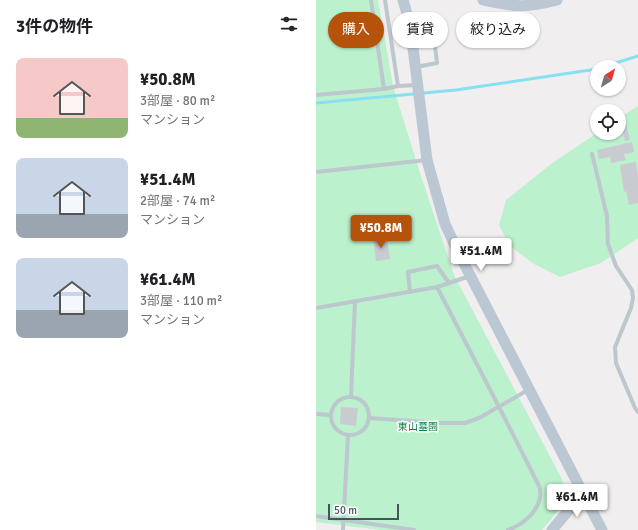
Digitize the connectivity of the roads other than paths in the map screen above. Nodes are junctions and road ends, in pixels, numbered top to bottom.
1 (371, 0) edge
2 (385, 0) edge
3 (403, 0) edge
4 (483, 0) edge
5 (557, 0) edge
6 (406, 12) edge
7 (413, 48) edge
8 (435, 48) edge
9 (415, 67) junction
10 (417, 85) junction
11 (398, 86) junction
12 (384, 89) junction
13 (316, 95) edge
14 (592, 154) dead end
15 (428, 160) junction
16 (316, 172) edge
17 (470, 276) junction
18 (449, 283) junction
19 (437, 287) junction
20 (410, 292) junction
21 (638, 293) edge
22 (633, 298) junction
23 (355, 301) junction
24 (316, 308) edge
25 (529, 390) junction
26 (351, 398) junction
27 (499, 407) junction
28 (638, 412) edge
29 (316, 414) edge
30 (331, 415) junction
31 (368, 418) junction
32 (348, 435) junction
33 (583, 493) junction
34 (316, 516) edge
35 (343, 519) junction
36 (343, 530) edge
37 (414, 530) edge
38 (508, 530) edge
39 (552, 530) edge
40 (602, 530) edge

1 - 12 lane
2 - 11 lane
3 - 6 street
4 - 5 street
7 - 9 street
8 - 9 lane
9 - 10 street
10 - 11 lane
10 - 15 street
11 - 12 lane
12 - 13 lane
14 - 22 lane
15 - 16 lane
15 - 17 street
17 - 18 lane
17 - 25 street
18 - 19 lane
18 - 20 lane
19 - 20 lane
19 - 27 lane
20 - 23 lane
21 - 22 lane
22 - 28 lane
23 - 24 lane
23 - 26 lane
25 - 27 lane
25 - 33 street
26 - 30 lane
26 - 31 lane
27 - 31 lane
27 - 38 lane
29 - 30 lane
30 - 32 lane
31 - 32 lane
32 - 35 lane
33 - 39 street
33 - 40 street
34 - 35 lane
35 - 36 lane
35 - 37 lane

